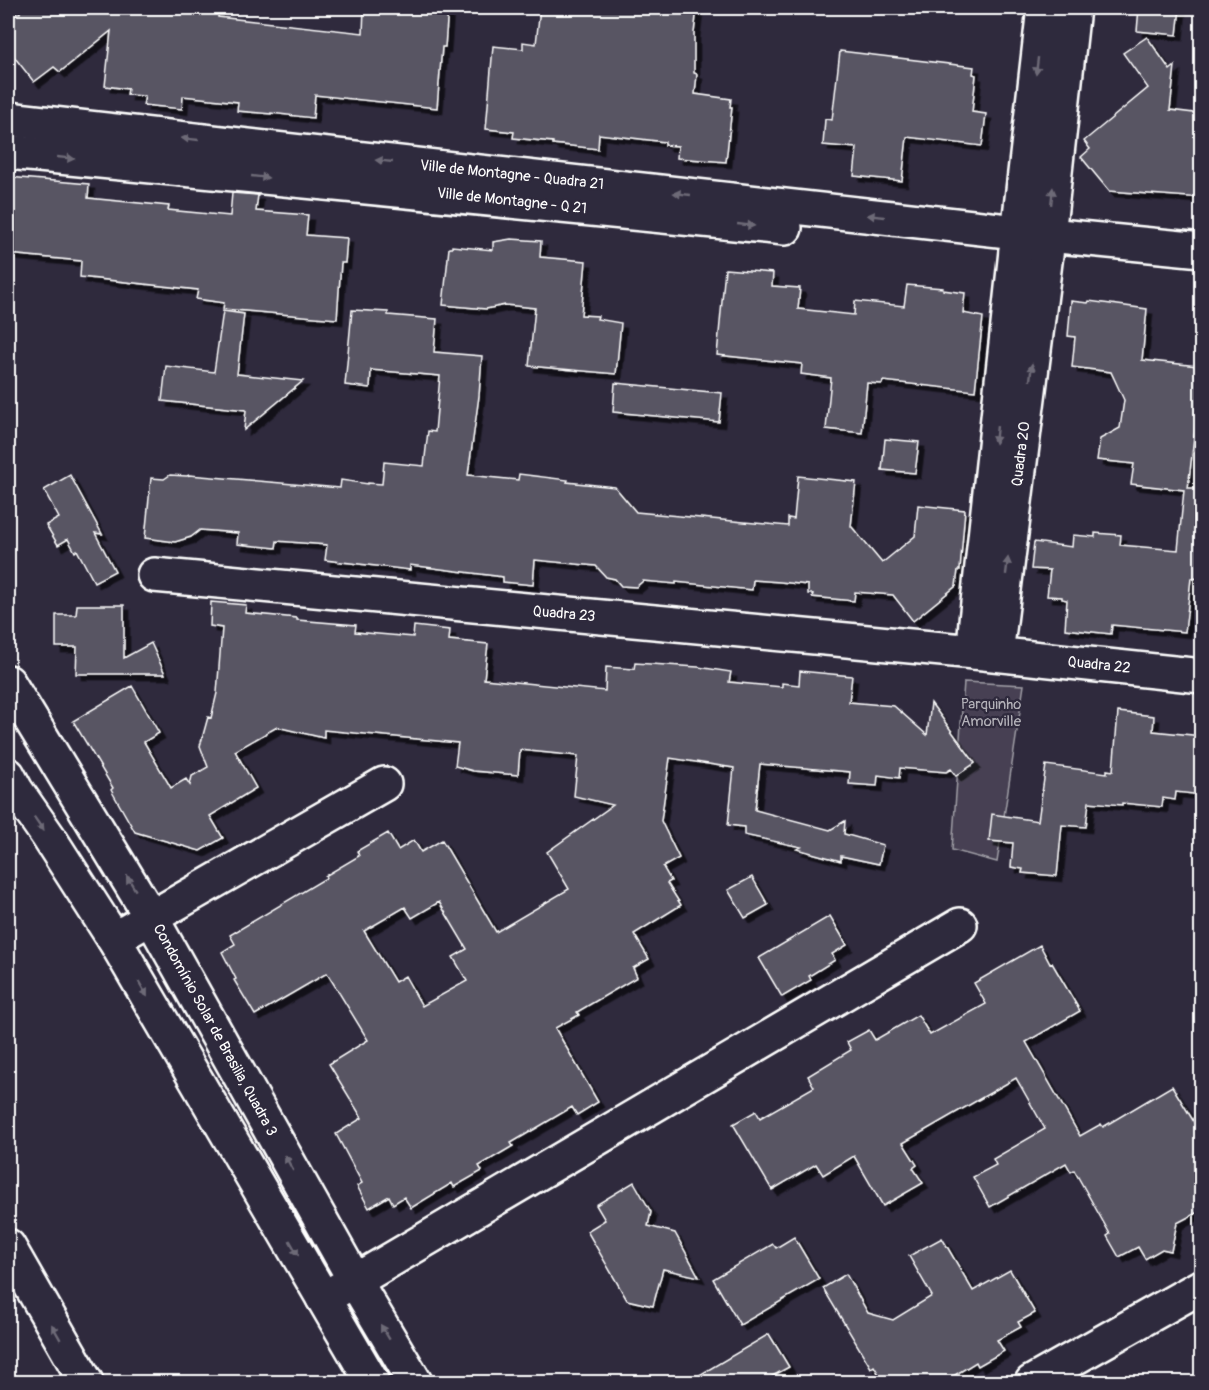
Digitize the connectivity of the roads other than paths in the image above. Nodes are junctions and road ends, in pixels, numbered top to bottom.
1 (1044, 8) edge
2 (1073, 8) edge
3 (8, 119) edge
4 (8, 152) edge
5 (1032, 243) junction
6 (1202, 250) edge
7 (1202, 270) edge
8 (154, 575) dead end
9 (985, 653) junction
10 (1202, 676) edge
11 (8, 682) edge
12 (8, 775) edge
13 (384, 784) dead end
14 (151, 917) junction
15 (960, 925) dead end
16 (114, 939) junction
17 (8, 1246) edge
18 (355, 1281) junction
19 (1202, 1286) edge
20 (323, 1298) junction
21 (86, 1383) edge
22 (372, 1383) edge
23 (415, 1383) edge
24 (1032, 1383) edge

1 -> 5 street
5 -> 2 street
5 -> 3 street, Ville de Montagne - Quadra 21
4 -> 5 street, Ville de Montagne - Q 21
5 - 6 street
5 - 7 street
5 - 9 street, Quadra 20
8 - 9 street, Quadra 23
9 - 10 street, Quadra 22
14 -> 11 street, Condomínio Solar de Brasilia, Quadra 3
12 -> 16 street
13 - 14 street
14 - 16 street
18 -> 14 street, Condomínio Solar de Brasilia, Quadra 3
15 - 18 street
16 -> 20 street
21 -> 17 street
18 - 20 street
23 -> 18 street, Condomínio Solar de Brasilia, Quadra 3
19 - 24 street
20 - 22 street

